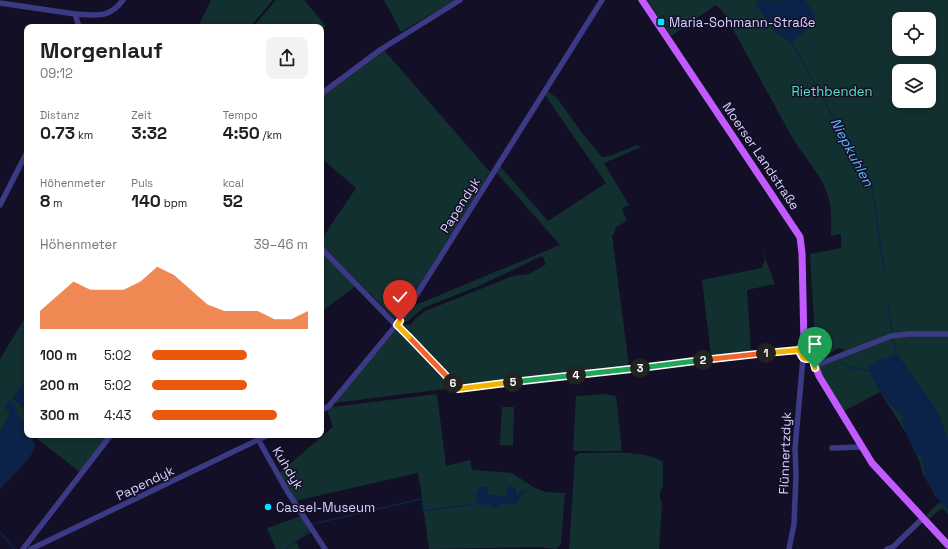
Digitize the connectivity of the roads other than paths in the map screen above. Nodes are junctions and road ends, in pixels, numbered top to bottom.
1 (123, 0) edge
2 (460, 0) edge
3 (602, 0) edge
4 (642, 0) edge
5 (0, 3) edge
6 (75, 14) junction
7 (79, 24) edge
8 (324, 92) edge
9 (24, 158) edge
10 (0, 205) edge
11 (324, 251) edge
12 (397, 325) junction
13 (948, 334) edge
14 (804, 344) junction
15 (799, 350) junction
16 (812, 357) junction
17 (803, 358) junction
18 (814, 366) junction
19 (324, 408) edge
20 (109, 438) edge
21 (262, 438) edge
22 (258, 440) junction
23 (862, 447) junction
24 (832, 448) dead end
25 (923, 518) junction
26 (948, 545) edge
27 (23, 549) edge
28 (31, 549) edge
29 (325, 549) edge
30 (789, 549) edge
31 (887, 549) edge

1 - 6 street
2 - 8 street
3 - 12 street, Papendyk
4 - 14 main road, Moerser Landstraße
5 - 6 street
6 - 7 street
9 - 10 street
11 - 12 street
12 - 15 street
12 - 19 street, Papendyk
13 - 18 street
14 - 15 main road
14 - 16 main road
15 - 17 main road
16 - 17 main road
16 - 18 main road
17 - 30 street, Flünnertzdyk
18 - 23 main road
20 - 27 street
21 - 22 street, Papendyk
22 - 28 street, Papendyk
22 - 29 street, Kuhdyk
23 - 24 street
23 - 25 main road
25 - 26 main road
25 - 31 street

